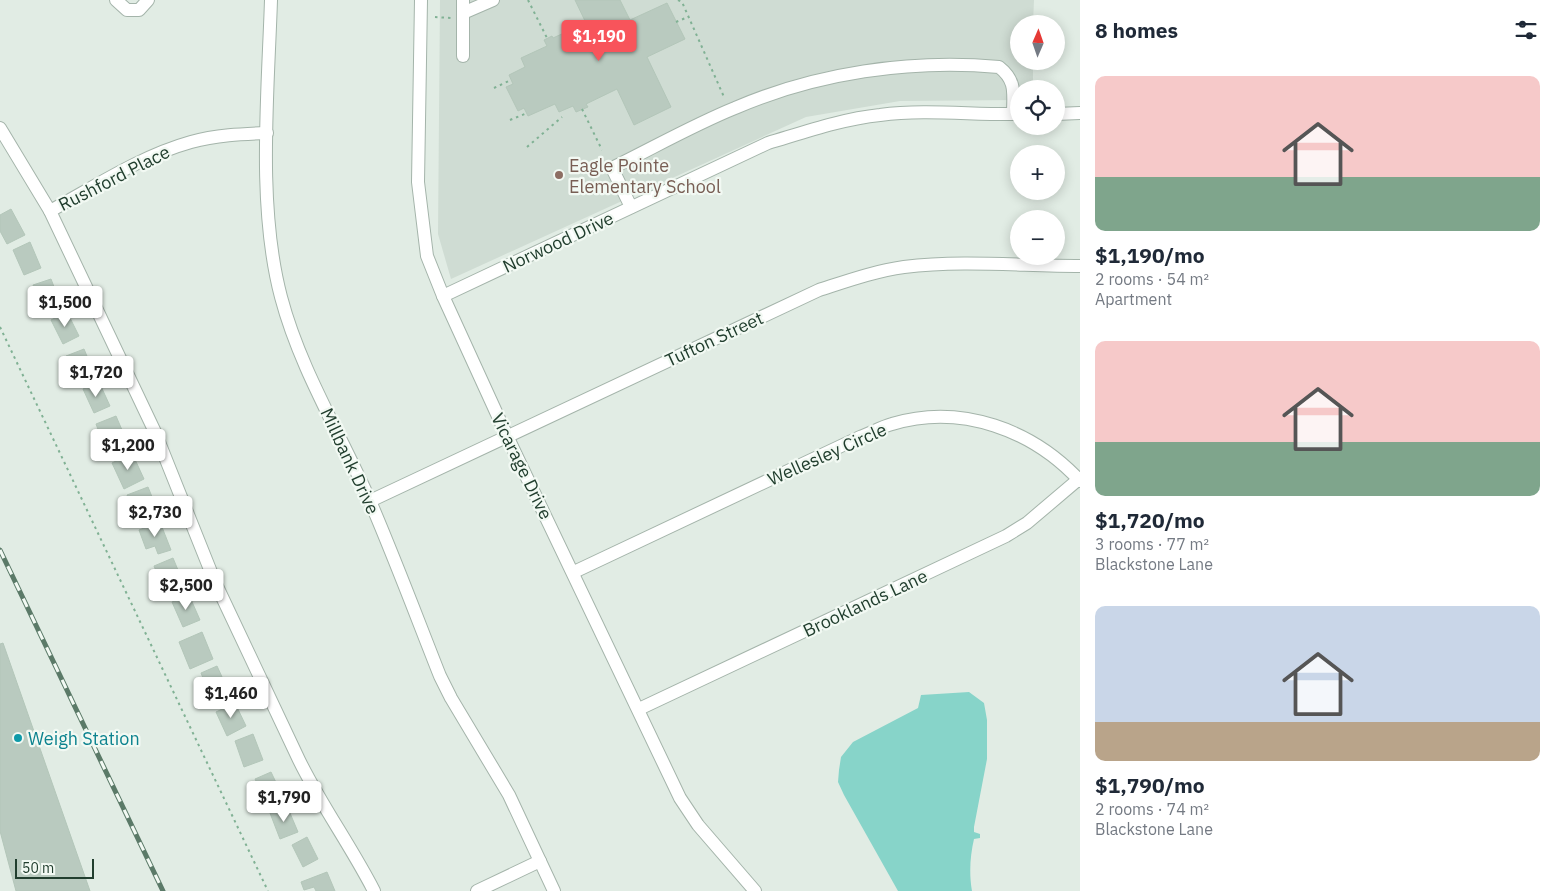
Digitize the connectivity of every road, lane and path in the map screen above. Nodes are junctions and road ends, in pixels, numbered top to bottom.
1 (116, 0) edge
2 (148, 0) edge
3 (271, 0) edge
4 (421, 0) edge
5 (463, 0) edge
6 (492, 0) edge
7 (528, 0) edge
8 (678, 0) edge
9 (458, 16) junction
10 (688, 16) junction
11 (435, 17) dead end
12 (676, 22) dead end
13 (547, 38) dead end
14 (463, 56) dead end
15 (511, 80) dead end
16 (1011, 80) edge
17 (494, 88) dead end
18 (724, 97) dead end
19 (582, 109) dead end
20 (526, 112) dead end
21 (1080, 113) edge
22 (1010, 114) edge
23 (1065, 114) edge
24 (562, 117) dead end
25 (510, 120) dead end
26 (0, 128) edge
27 (267, 133) junction
28 (526, 147) dead end
29 (602, 150) dead end
30 (631, 207) junction
31 (50, 211) junction
32 (1080, 266) edge
33 (442, 296) junction
34 (0, 327) edge
35 (508, 436) junction
36 (1080, 480) edge
37 (370, 501) junction
38 (574, 572) junction
39 (639, 710) junction
40 (540, 861) junction
41 (268, 891) edge
42 (374, 891) edge
43 (477, 891) edge
44 (554, 891) edge
45 (754, 891) edge

1 - 2 street
3 - 27 street, Millbank Drive
4 - 33 street, Vicarage Drive
5 - 9 street
6 - 9 street
7 - 13 path
8 - 10 path
9 - 11 path
9 - 14 street
10 - 12 path
10 - 18 path
15 - 17 path
16 - 30 street
19 - 29 path
20 - 25 path
21 - 23 street
22 - 30 street, Norwood Drive
24 - 28 path
26 - 31 street
27 - 31 street, Rushford Place
27 - 37 street, Millbank Drive
30 - 33 street, Norwood Drive
31 - 42 street
32 - 35 street, Tufton Street
33 - 35 street, Vicarage Drive
34 - 41 path
35 - 37 street, Tufton Street
35 - 38 street, Vicarage Drive
36 - 38 street, Wellesley Circle
36 - 39 street, Brooklands Lane
37 - 40 street, Millbank Drive
38 - 39 street, Vicarage Drive
39 - 45 street, Vicarage Drive
40 - 43 street
40 - 44 street, Millbank Drive

